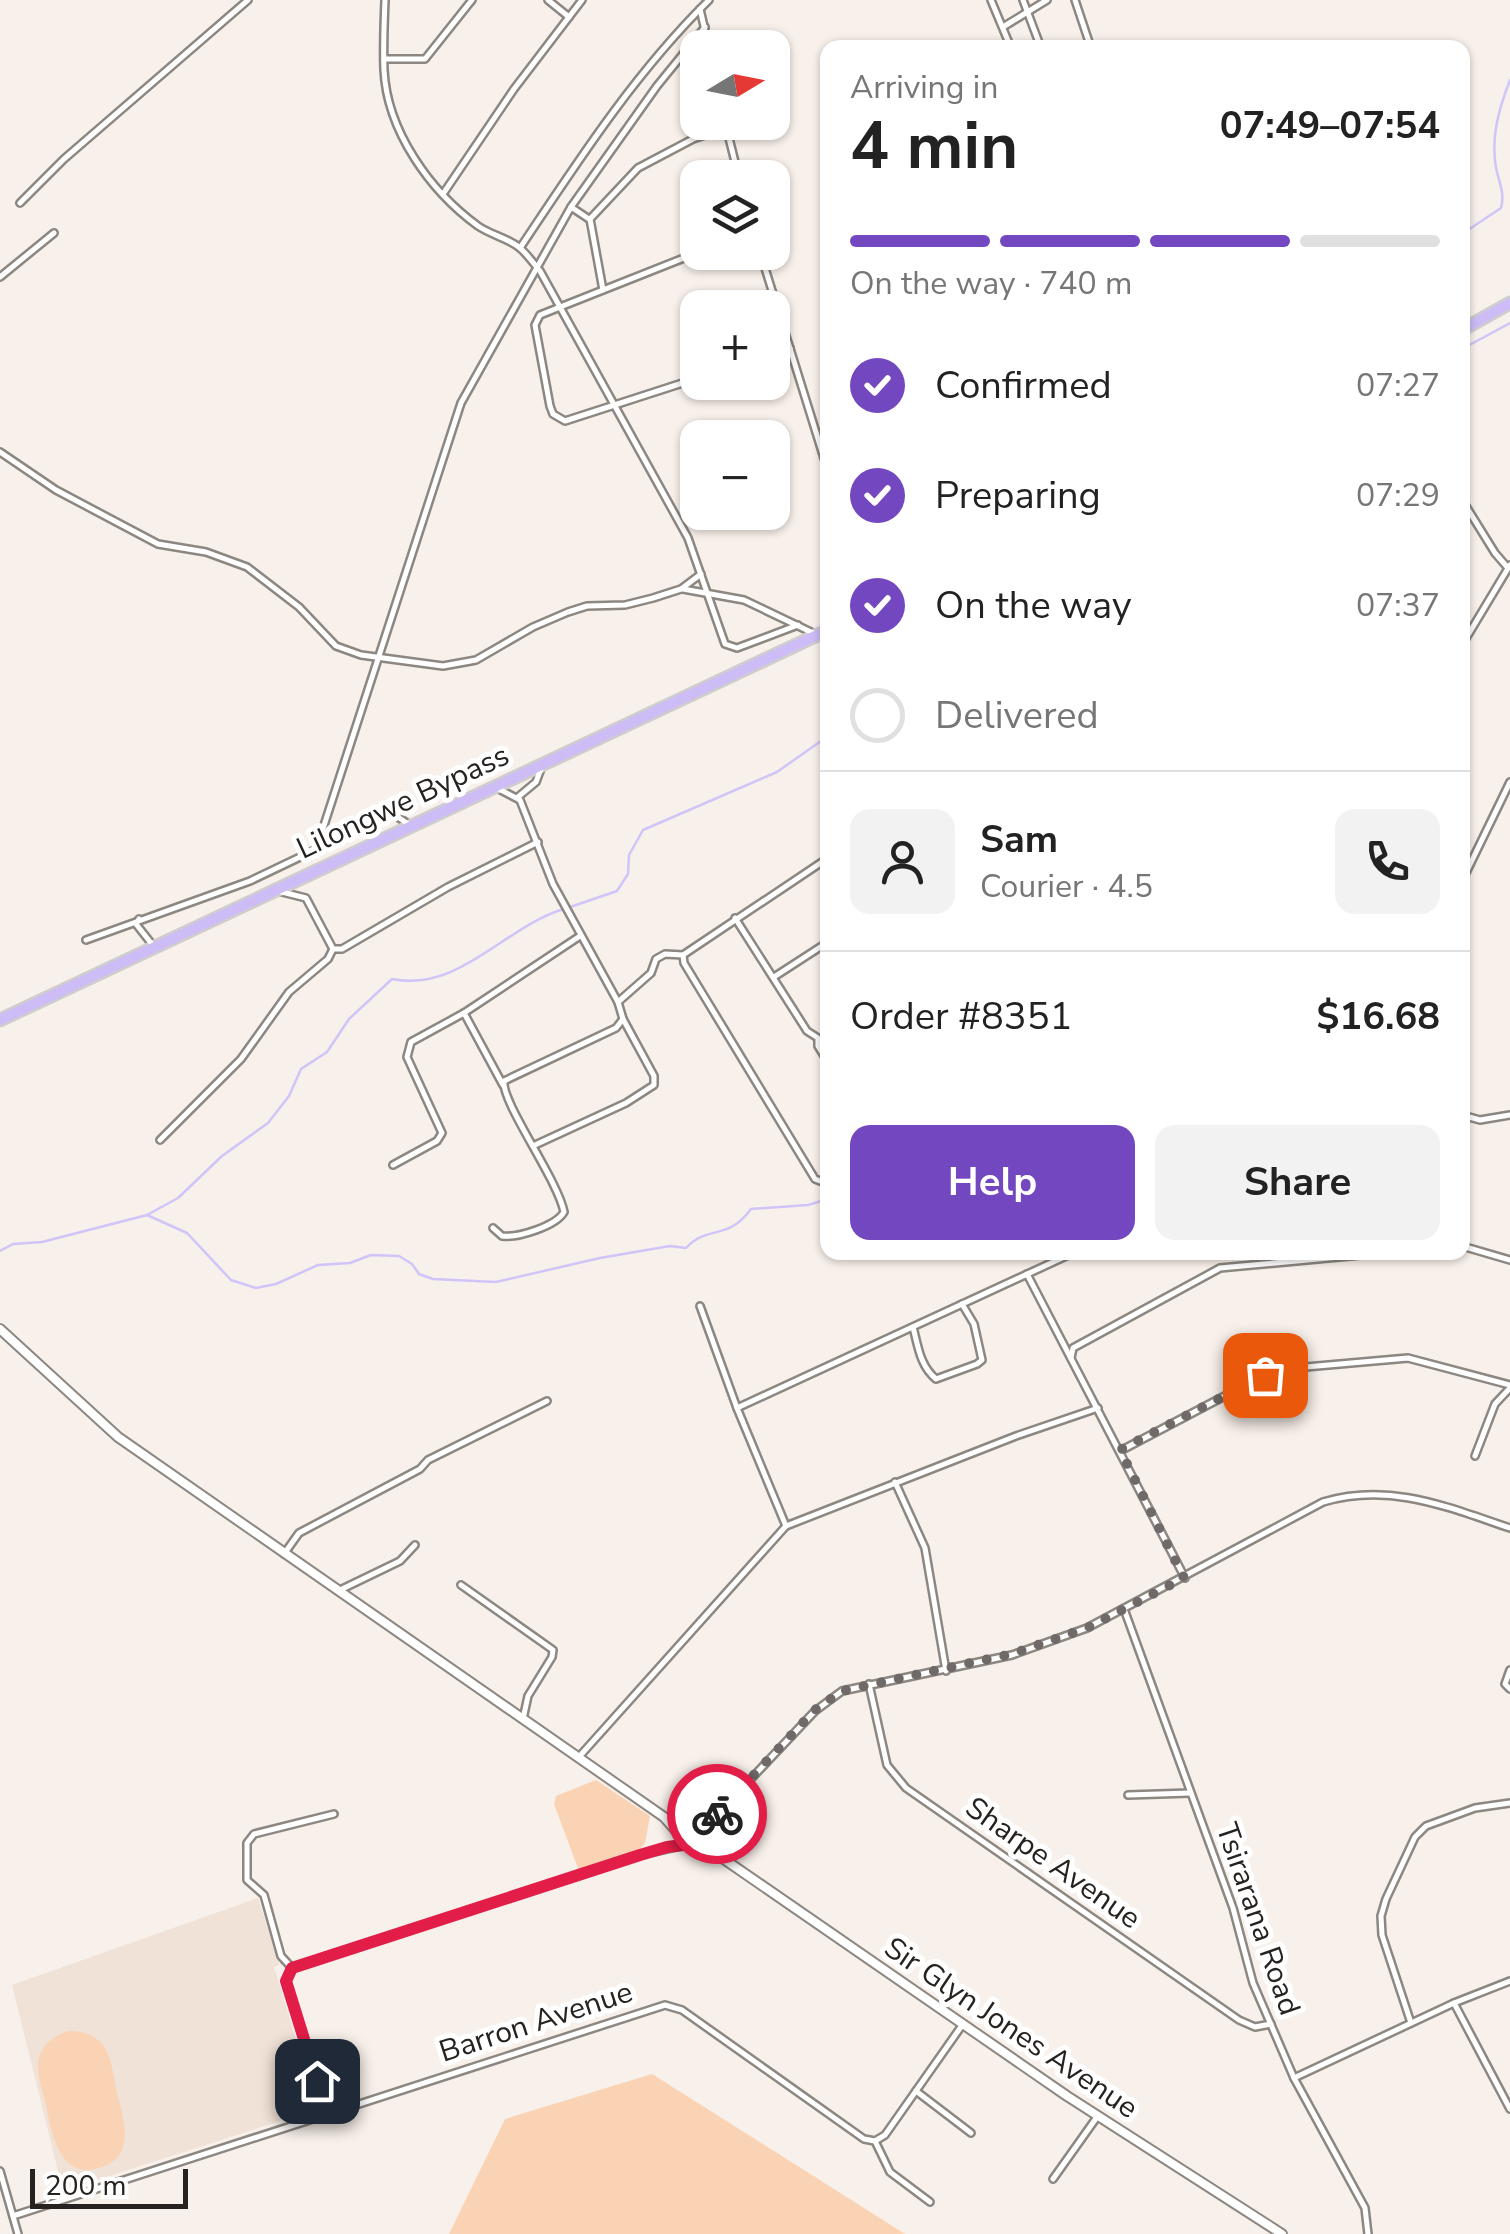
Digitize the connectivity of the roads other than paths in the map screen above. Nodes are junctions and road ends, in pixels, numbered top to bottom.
1 (248, 0) edge
2 (385, 0) edge
3 (472, 0) edge
4 (548, 0) edge
5 (582, 0) edge
6 (710, 0) edge
7 (992, 0) edge
8 (1024, 0) edge
9 (1047, 0) edge
10 (1075, 0) edge
11 (700, 9) junction
12 (1028, 11) junction
13 (569, 16) junction
14 (705, 28) joint
15 (1003, 28) junction
16 (1008, 40) edge
17 (1038, 40) edge
18 (1088, 40) edge
19 (384, 59) junction
20 (690, 140) edge
21 (442, 194) junction
22 (20, 203) dead end
23 (571, 207) junction
24 (590, 219) junction
25 (54, 233) dead end
26 (520, 248) junction
27 (680, 259) edge
28 (536, 266) junction
29 (0, 277) edge
30 (602, 290) junction
31 (1510, 303) edge
32 (560, 307) junction
33 (1470, 326) edge
34 (790, 348) edge
35 (680, 384) edge
36 (614, 406) junction
37 (820, 431) edge
38 (816, 432) junction
39 (820, 445) edge
40 (0, 452) edge
41 (1470, 513) edge
42 (1509, 566) edge
43 (701, 574) junction
44 (680, 589) junction
45 (707, 592) junction
46 (798, 624) junction
47 (1470, 630) edge
48 (820, 631) edge
49 (820, 633) edge
50 (378, 656) junction
51 (543, 764) junction
52 (1510, 782) edge
53 (494, 787) junction
54 (518, 798) junction
55 (411, 826) junction
56 (538, 842) junction
57 (317, 847) junction
58 (820, 863) edge
59 (1470, 864) edge
60 (300, 878) junction
61 (275, 890) junction
62 (302, 896) junction
63 (735, 918) junction
64 (139, 919) junction
65 (580, 936) junction
66 (86, 940) dead end
67 (151, 943) dead end
68 (820, 947) edge
69 (333, 949) junction
70 (683, 955) junction
71 (774, 977) junction
72 (618, 1002) junction
73 (464, 1013) junction
74 (623, 1019) junction
75 (0, 1020) edge
76 (818, 1038) joint
77 (820, 1049) edge
78 (503, 1085) junction
79 (1510, 1115) edge
80 (1470, 1117) edge
81 (160, 1140) dead end
82 (535, 1146) junction
83 (393, 1165) dead end
84 (820, 1180) edge
85 (493, 1228) dead end
86 (1470, 1248) edge
87 (1058, 1260) edge
88 (1306, 1260) edge
89 (1510, 1260) edge
90 (1028, 1274) junction
91 (962, 1304) junction
92 (700, 1306) dead end
93 (913, 1327) junction
94 (0, 1328) edge
95 (1071, 1358) junction
96 (1510, 1387) edge
97 (547, 1401) dead end
98 (737, 1408) junction
99 (1098, 1408) junction
100 (1120, 1450) junction
101 (1475, 1456) dead end
102 (896, 1482) junction
103 (786, 1526) junction
104 (1510, 1528) edge
105 (415, 1545) dead end
106 (284, 1554) junction
107 (1184, 1578) junction
108 (460, 1585) dead end
109 (338, 1592) junction
110 (1124, 1609) junction
111 (1510, 1670) edge
112 (946, 1671) junction
113 (870, 1684) junction
114 (1510, 1689) edge
115 (522, 1719) junction
116 (578, 1758) junction
117 (1190, 1793) junction
118 (1128, 1795) dead end
119 (1510, 1802) edge
120 (334, 1814) dead end
121 (664, 1817) junction
122 (714, 1817) junction
123 (692, 1824) junction
124 (704, 1834) junction
125 (680, 1835) junction
126 (692, 1845) junction
127 (667, 1847) junction
128 (718, 1855) junction
129 (292, 1968) junction
130 (1510, 1981) edge
131 (1454, 2003) junction
132 (1411, 2023) junction
133 (963, 2024) junction
134 (1270, 2024) junction
135 (1294, 2078) junction
136 (916, 2090) junction
137 (1510, 2109) edge
138 (327, 2114) junction
139 (1098, 2116) junction
140 (971, 2133) dead end
141 (876, 2141) junction
142 (0, 2172) edge
143 (1053, 2179) dead end
144 (930, 2202) dead end
145 (13, 2216) junction
146 (18, 2234) edge
147 (1282, 2234) edge
148 (1368, 2234) edge

1 - 22 street
2 - 19 street
3 - 19 street
4 - 13 street
5 - 13 street
6 - 11 street
7 - 15 street
8 - 12 street
9 - 12 street
10 - 18 street
11 - 14 street
11 - 26 street
12 - 15 street
12 - 17 street
13 - 21 street
14 - 23 street
15 - 16 street
19 - 21 street
20 - 24 street
21 - 26 street
23 - 24 street
23 - 28 street
24 - 30 street
25 - 29 street
26 - 28 street
27 - 30 street
28 - 32 street
28 - 50 street
30 - 32 street
31 - 33 main road
32 - 36 street
32 - 36 street
34 - 38 street
35 - 36 street
36 - 43 street
37 - 38 street
38 - 39 street
40 - 50 street
41 - 42 street
42 - 47 street
43 - 44 street
43 - 45 street
44 - 45 street
44 - 50 street
45 - 46 street
45 - 46 street
46 - 48 street
49 - 51 main road, Lilongwe Bypass
50 - 57 street
51 - 53 main road, Lilongwe Bypass
51 - 54 street
52 - 59 street
53 - 54 street
53 - 55 main road, Lilongwe Bypass
54 - 56 street
55 - 57 street
55 - 60 main road, Lilongwe Bypass
56 - 65 street
56 - 69 street
57 - 64 street
58 - 63 street
60 - 61 main road, Lilongwe Bypass
60 - 62 street
61 - 62 street
61 - 75 main road, Lilongwe Bypass
62 - 69 street
63 - 70 street
63 - 71 street
64 - 66 street
64 - 67 street
65 - 72 street
65 - 73 street
68 - 71 street
69 - 81 street
70 - 72 street
70 - 84 street
71 - 76 street
72 - 74 street
73 - 78 street
73 - 83 street
74 - 78 street
74 - 82 street
76 - 77 street
78 - 82 street
79 - 80 street
82 - 85 street
86 - 89 street
87 - 90 street
88 - 95 street
90 - 91 street
90 - 95 street
91 - 93 street
91 - 93 street
92 - 98 street
93 - 98 street
94 - 106 main road
95 - 99 street
96 - 100 street
96 - 101 street
97 - 106 street
98 - 103 street
99 - 100 street
99 - 102 street
100 - 107 street
102 - 103 street
102 - 112 street
103 - 116 street
104 - 107 street
105 - 109 street
106 - 109 main road
107 - 110 street
108 - 115 street
109 - 115 main road
110 - 112 street
110 - 117 street, Tsirarana Road
111 - 114 street
112 - 113 street
113 - 122 street
113 - 134 street, Sharpe Avenue
115 - 116 main road
116 - 121 main road
117 - 118 street
117 - 134 street, Tsirarana Road
119 - 132 street
120 - 129 street
121 - 123 main road
121 - 125 main road
122 - 123 street
122 - 124 street
123 - 124 main road
123 - 125 main road
124 - 126 main road
124 - 128 main road
125 - 126 main road
125 - 127 street
126 - 127 street
126 - 128 main road
127 - 129 street
128 - 133 main road, Sir Glyn Jones Avenue
129 - 138 street
130 - 131 street
131 - 132 street
131 - 137 street
132 - 135 street
133 - 136 street
133 - 139 main road, Sir Glyn Jones Avenue
134 - 135 street, Tsirarana Road
135 - 148 street, Tsirarana Road
136 - 140 street
136 - 141 street
138 - 141 street, Barron Avenue
138 - 145 street
139 - 143 street
139 - 147 main road, Sir Glyn Jones Avenue
141 - 144 street
142 - 145 street
145 - 146 street

